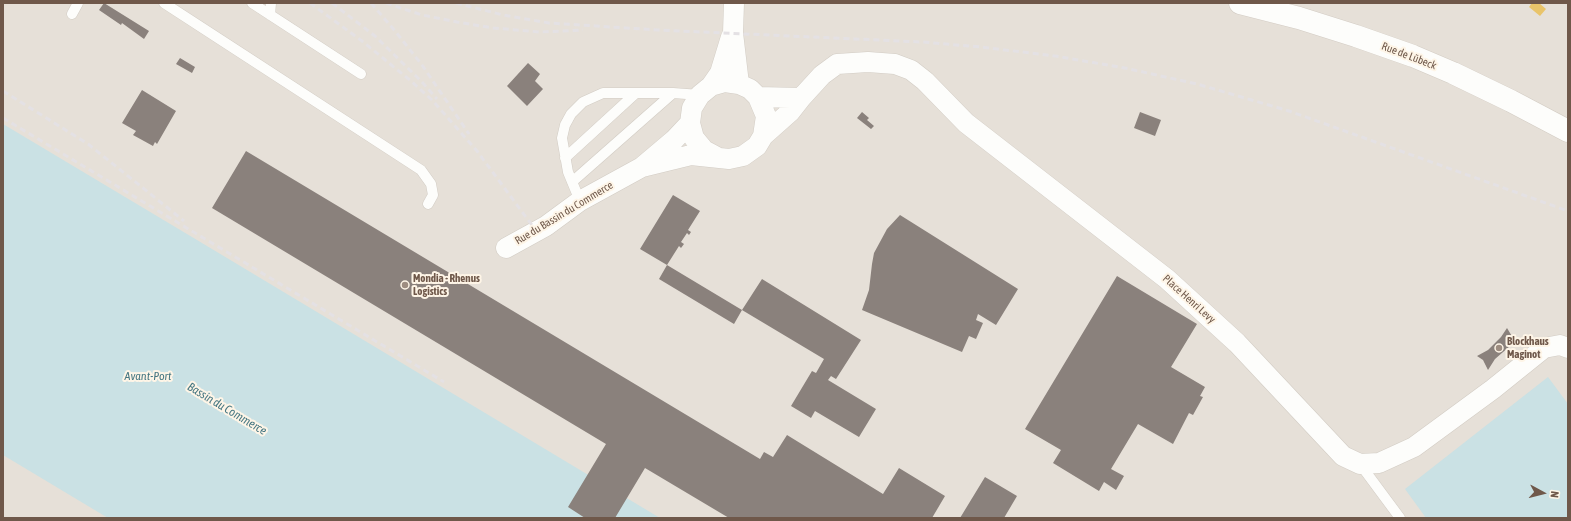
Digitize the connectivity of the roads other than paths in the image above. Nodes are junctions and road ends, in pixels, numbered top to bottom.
1 (78, 3) edge
2 (164, 3) edge
3 (252, 3) edge
4 (271, 3) edge
5 (734, 3) edge
6 (1240, 3) edge
7 (72, 14) dead end
8 (270, 15) junction
9 (733, 33) junction
10 (361, 74) dead end
11 (739, 84) junction
12 (705, 91) junction
13 (636, 93) junction
14 (673, 93) junction
15 (758, 97) junction
16 (802, 98) junction
17 (690, 123) junction
18 (1568, 131) edge
19 (763, 136) junction
20 (717, 157) junction
21 (565, 158) junction
22 (642, 167) junction
23 (572, 182) junction
24 (580, 201) junction
25 (428, 204) dead end
26 (506, 248) dead end
27 (1568, 348) edge
28 (1360, 464) junction
29 (1400, 518) edge

1 - 7 lane
2 - 25 lane
3 - 8 lane
4 - 8 lane
5 - 9 street
6 - 18 main road, Rue de Lübeck
8 - 10 lane
9 - 11 street
9 - 12 street
11 - 12 street
11 - 15 street
12 - 14 lane
12 - 17 street
13 - 14 lane
13 - 21 lane
13 - 21 lane
14 - 23 lane
15 - 16 street
15 - 19 street
16 - 19 street, Place Henri Levy
16 - 28 street, Place Henri Levy
17 - 20 street
17 - 22 street, Rue du Bassin du Commerce
19 - 20 street
20 - 22 street, Rue du Bassin du Commerce
21 - 23 lane
22 - 24 street, Rue du Bassin du Commerce
23 - 24 lane
24 - 26 street, Rue du Bassin du Commerce
27 - 28 street
28 - 29 lane

